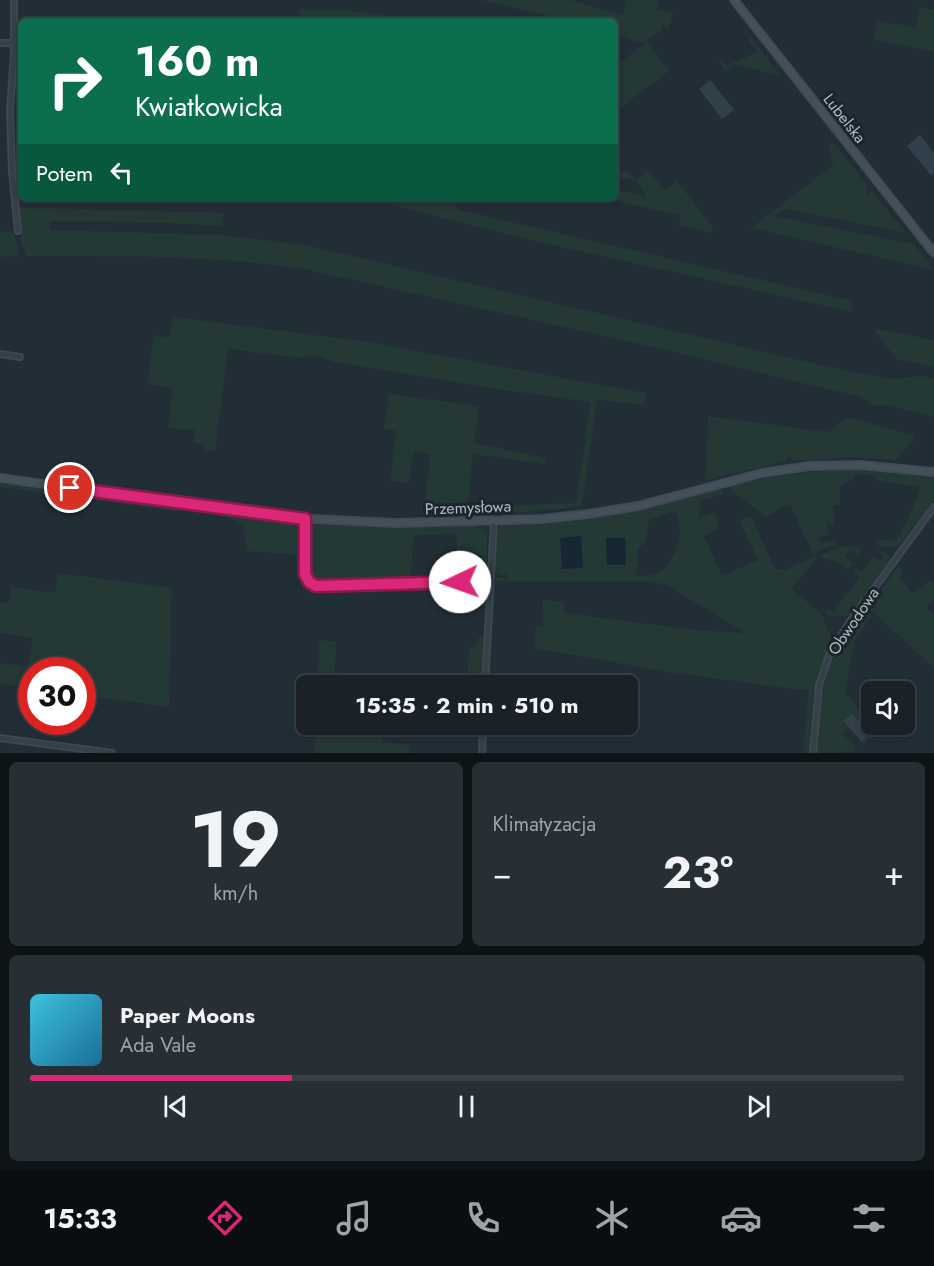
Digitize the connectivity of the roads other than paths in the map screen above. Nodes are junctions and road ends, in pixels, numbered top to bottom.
1 (14, 0) edge
2 (734, 0) edge
3 (13, 43) junction
4 (0, 44) edge
5 (18, 231) dead end
6 (934, 253) edge
7 (0, 354) edge
8 (20, 357) dead end
9 (934, 472) edge
10 (0, 478) edge
11 (934, 507) edge
12 (305, 519) junction
13 (494, 520) junction
14 (490, 579) junction
15 (486, 675) edge
16 (483, 735) edge
17 (0, 738) edge
18 (112, 753) edge
19 (482, 753) edge
20 (813, 753) edge

1 - 3 street
2 - 6 main road, Lubelska
3 - 4 street
3 - 5 street
7 - 8 street
9 - 13 main road, Przemysłowa
10 - 12 main road, Przemysłowa
11 - 20 street, Obwodowa
12 - 13 main road, Przemysłowa
12 - 14 street
13 - 14 street
14 - 15 street
16 - 19 street
17 - 18 street

